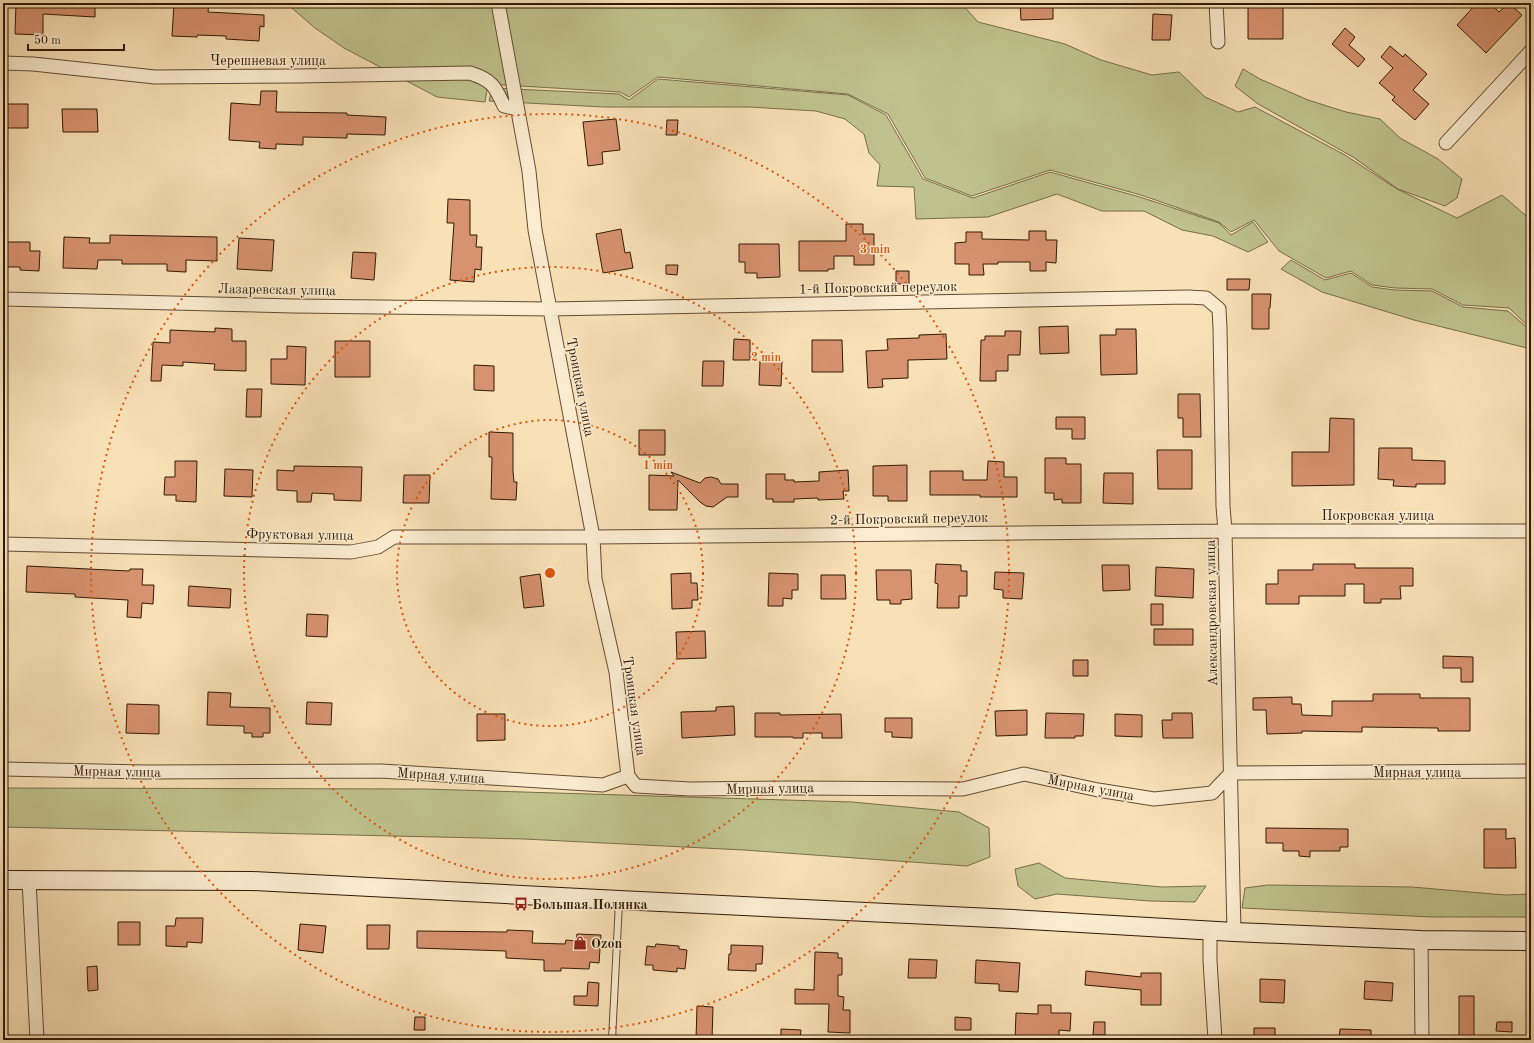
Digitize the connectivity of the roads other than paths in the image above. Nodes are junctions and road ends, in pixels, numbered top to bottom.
1 (498, 3) edge
2 (1216, 3) edge
3 (1218, 42) dead end
4 (1531, 51) edge
5 (3, 63) edge
6 (517, 109) junction
7 (1446, 143) dead end
8 (1206, 298) joint
9 (3, 299) edge
10 (550, 309) junction
11 (1226, 531) junction
12 (1531, 531) edge
13 (593, 537) junction
14 (3, 544) edge
15 (3, 770) edge
16 (1531, 771) edge
17 (1231, 773) junction
18 (628, 776) junction
19 (3, 880) edge
20 (29, 880) junction
21 (619, 900) junction
22 (1210, 930) junction
23 (1234, 932) junction
24 (1421, 940) junction
25 (1531, 941) edge
26 (37, 1040) edge
27 (612, 1040) edge
28 (1216, 1040) edge
29 (1422, 1040) edge

1 - 6 street, Троицкая улица
2 - 3 street
4 - 7 street
5 - 6 street, Черешневая улица
6 - 10 street, Троицкая улица
8 - 10 street, 1-й Покровский переулок
8 - 11 street, Александровская улица
9 - 10 street, Лазаревская улица
10 - 13 street, Троицкая улица
11 - 12 street, Покровская улица
11 - 13 street, 2-й Покровский переулок
11 - 17 street, Александровская улица
13 - 14 street, Фруктовая улица
13 - 18 street, Троицкая улица
15 - 18 street, Мирная улица
16 - 17 street, Мирная улица
17 - 18 street, Мирная улица
17 - 23 street, Александровская улица
19 - 20 street
20 - 21 street
20 - 26 street
21 - 22 street
21 - 27 lane
22 - 23 street
22 - 28 street
23 - 24 street
24 - 25 street
24 - 29 street

